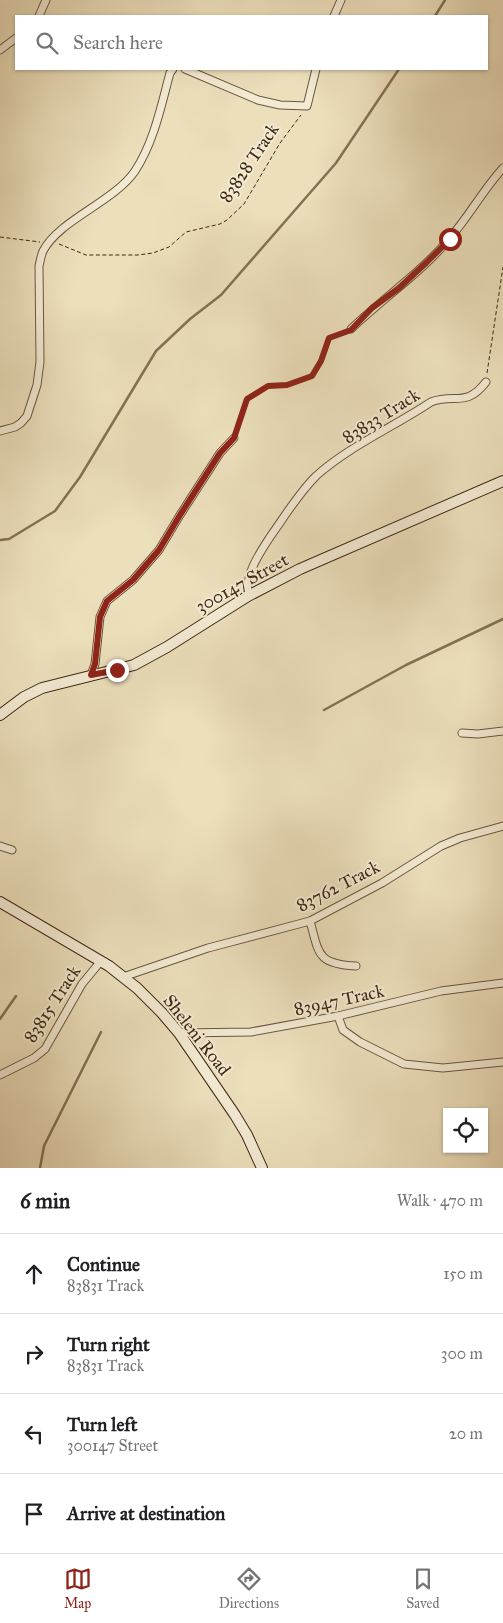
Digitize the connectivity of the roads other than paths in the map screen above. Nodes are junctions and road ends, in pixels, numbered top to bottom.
1 (46, 0) edge
2 (341, 0) edge
3 (39, 15) edge
4 (334, 15) edge
5 (15, 39) edge
6 (0, 50) edge
7 (172, 70) edge
8 (187, 70) edge
9 (316, 70) edge
10 (503, 168) edge
11 (351, 330) road end
12 (486, 382) road end
13 (0, 431) edge
14 (234, 438) road end
15 (503, 481) edge
16 (248, 596) junction
17 (91, 675) junction
18 (0, 715) edge
19 (503, 731) edge
20 (462, 733) dead end
21 (503, 826) edge
22 (0, 846) edge
23 (12, 850) dead end
24 (0, 902) edge
25 (310, 921) junction
26 (101, 961) junction
27 (356, 966) dead end
28 (123, 977) junction
29 (503, 983) edge
30 (338, 1016) junction
31 (179, 1033) junction
32 (503, 1062) edge
33 (0, 1075) edge
34 (262, 1168) edge

1 - 3 street
2 - 4 street
5 - 6 street
7 - 13 street
8 - 9 street
10 - 11 street
12 - 16 street, 83833 Track
14 - 17 street
15 - 16 street, 300147 Street
16 - 17 street, 300147 Street
17 - 18 street, 300147 Street
19 - 20 street
21 - 25 street, 83762 Track
22 - 23 street
24 - 26 street, Sheleni Road
25 - 27 street
25 - 28 street, 83762 Track
26 - 28 street, Sheleni Road
26 - 33 street, 83815 Track
28 - 31 street, Sheleni Road
29 - 30 street, 83947 Track
30 - 31 street, 83947 Track
30 - 32 street
31 - 34 street, Sheleni Road

